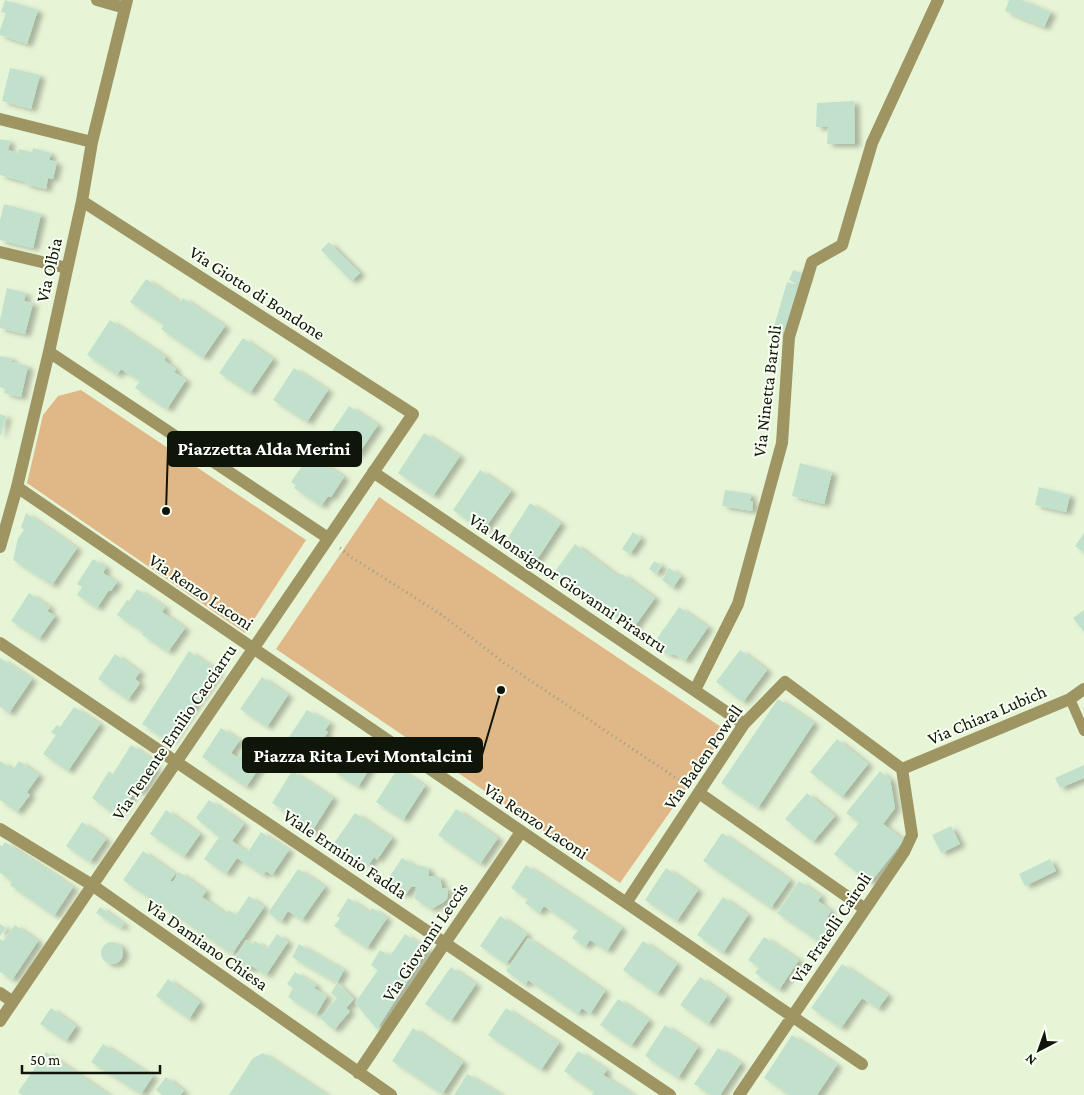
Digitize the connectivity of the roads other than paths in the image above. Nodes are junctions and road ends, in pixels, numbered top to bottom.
1 (97, 0) edge
2 (938, 0) edge
3 (126, 4) edge
4 (0, 120) edge
5 (92, 142) junction
6 (82, 201) junction
7 (0, 252) edge
8 (67, 268) junction
9 (49, 352) junction
10 (413, 414) joint
11 (373, 472) junction
12 (17, 487) junction
13 (328, 538) junction
14 (0, 547) edge
15 (0, 642) edge
16 (252, 648) junction
17 (1084, 689) edge
18 (695, 690) junction
19 (1070, 699) junction
20 (744, 724) junction
21 (1084, 731) edge
22 (176, 761) junction
23 (902, 769) junction
24 (698, 793) junction
25 (0, 829) edge
26 (522, 832) junction
27 (92, 885) junction
28 (626, 903) junction
29 (865, 908) junction
30 (445, 942) junction
31 (0, 993) edge
32 (13, 1002) junction
33 (791, 1016) junction
34 (0, 1021) edge
35 (862, 1064) dead end
36 (358, 1073) junction
37 (391, 1095) edge
38 (670, 1095) edge
39 (739, 1095) edge

1 - 3 street
2 - 18 street, Via Ninetta Bartoli
3 - 5 street, Via Olbia
4 - 5 street
5 - 6 street, Via Olbia
6 - 8 street, Via Olbia
6 - 10 street, Via Giotto di Bondone
7 - 8 street
8 - 9 street, Via Olbia
9 - 12 street, Via Olbia
9 - 13 street
10 - 11 street, Via Tenente Emilio Cacciarru
11 - 13 street, Via Tenente Emilio Cacciarru
11 - 18 street, Via Monsignor Giovanni Pirastru
12 - 14 street, Via Olbia
12 - 16 street, Via Renzo Laconi
13 - 16 street, Via Tenente Emilio Cacciarru
15 - 22 street, Viale Erminio Fadda
16 - 22 street, Via Tenente Emilio Cacciarru
16 - 26 street, Via Renzo Laconi
17 - 19 street, Via Chiara Lubich
18 - 20 street, Via Monsignor Giovanni Pirastru
19 - 21 lane
19 - 23 street, Via Chiara Lubich
20 - 23 street, Via Baden Powell
20 - 24 street, Via Baden Powell
22 - 27 street, Via Tenente Emilio Cacciarru
22 - 30 street, Viale Erminio Fadda
23 - 29 street, Via Fratelli Cairoli
24 - 28 street, Via Baden Powell
24 - 29 street
25 - 27 street, Via Damiano Chiesa
26 - 28 street, Via Renzo Laconi
26 - 30 street, Via Giovanni Leccis
27 - 32 street, Via Tenente Emilio Cacciarru
27 - 36 street, Via Damiano Chiesa
28 - 33 street, Via Renzo Laconi
29 - 33 street, Via Fratelli Cairoli
30 - 36 street, Via Giovanni Leccis
30 - 38 street, Viale Erminio Fadda
31 - 32 street
32 - 34 street, Via Tenente Emilio Cacciarru
33 - 35 street, Via Renzo Laconi
33 - 39 street, Via Fratelli Cairoli
36 - 37 street, Via Damiano Chiesa

